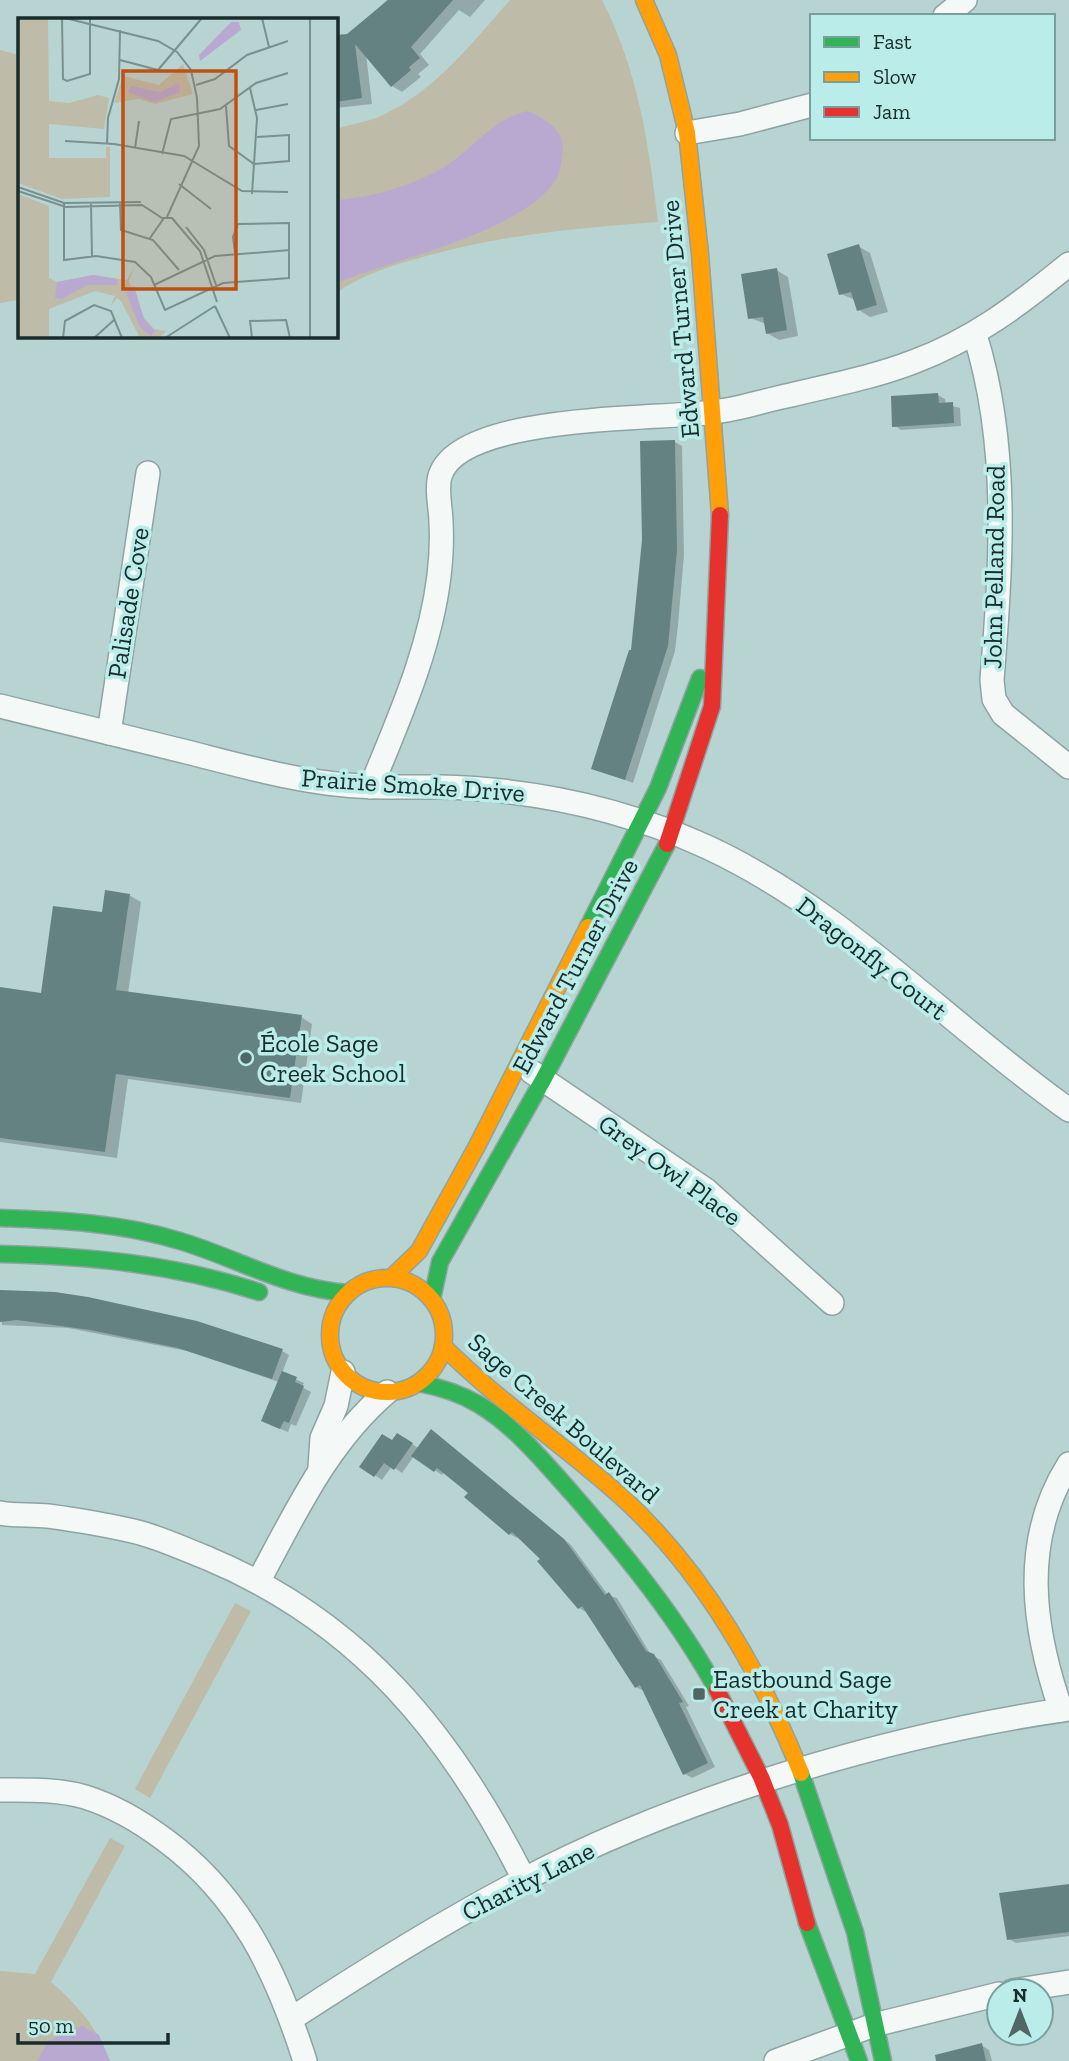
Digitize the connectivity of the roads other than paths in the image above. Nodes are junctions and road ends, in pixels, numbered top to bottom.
1 (644, 0) edge
2 (965, 0) edge
3 (948, 14) edge
4 (810, 106) edge
5 (687, 133) junction
6 (1069, 264) edge
7 (975, 335) junction
8 (713, 412) junction
9 (148, 473) dead end
10 (715, 640) junction
11 (0, 706) edge
12 (109, 733) junction
13 (1069, 767) edge
14 (371, 787) junction
15 (658, 827) junction
16 (538, 1076) junction
17 (1069, 1110) edge
18 (0, 1218) edge
19 (0, 1254) edge
20 (392, 1277) junction
21 (348, 1293) junction
22 (270, 1296) dead end
23 (432, 1299) junction
24 (832, 1303) dead end
25 (317, 1323) dead end
26 (330, 1342) junction
27 (443, 1346) junction
28 (343, 1372) junction
29 (418, 1383) junction
30 (387, 1392) junction
31 (1069, 1464) edge
32 (320, 1467) junction
33 (0, 1513) edge
34 (258, 1582) junction
35 (1065, 1710) edge
36 (780, 1777) junction
37 (0, 1790) edge
38 (524, 1879) junction
39 (985, 1998) edge
40 (291, 2019) junction
41 (863, 2029) junction
42 (305, 2061) edge
43 (776, 2061) edge
44 (859, 2061) edge
45 (883, 2061) edge

1 - 5 street, Edward Turner Drive
2 - 3 street
4 - 5 street
5 - 8 street, Edward Turner Drive
6 - 7 street
7 - 8 street
7 - 13 street, John Pelland Road
8 - 10 street, Edward Turner Drive
8 - 14 street
9 - 12 street, Palisade Cove
10 - 15 street, Edward Turner Drive
10 - 15 street, Edward Turner Drive
11 - 12 street, Prairie Smoke Drive
12 - 14 street, Prairie Smoke Drive
14 - 15 street, Prairie Smoke Drive
15 - 16 street, Edward Turner Drive
15 - 17 street, Dragonfly Court
15 - 20 street, Edward Turner Drive
16 - 23 street, Edward Turner Drive
16 - 24 street, Grey Owl Place
18 - 21 street
19 - 22 street
20 - 21 street
20 - 23 street
21 - 26 street
23 - 27 street
25 - 26 street
26 - 28 street
27 - 29 street
27 - 36 street, Sage Creek Boulevard
28 - 30 street
28 - 32 street
29 - 30 street
29 - 36 street, Sage Creek Boulevard
30 - 32 street
31 - 35 street
32 - 34 street
33 - 34 street
34 - 38 street
35 - 36 street, Charity Lane
36 - 38 street, Charity Lane
36 - 41 street, Sage Creek Boulevard
36 - 41 street, Sage Creek Boulevard
37 - 40 street
38 - 40 street, Charity Lane
39 - 41 street
40 - 42 street
41 - 43 street
41 - 44 street, Sage Creek Boulevard
41 - 45 street, Sage Creek Boulevard

